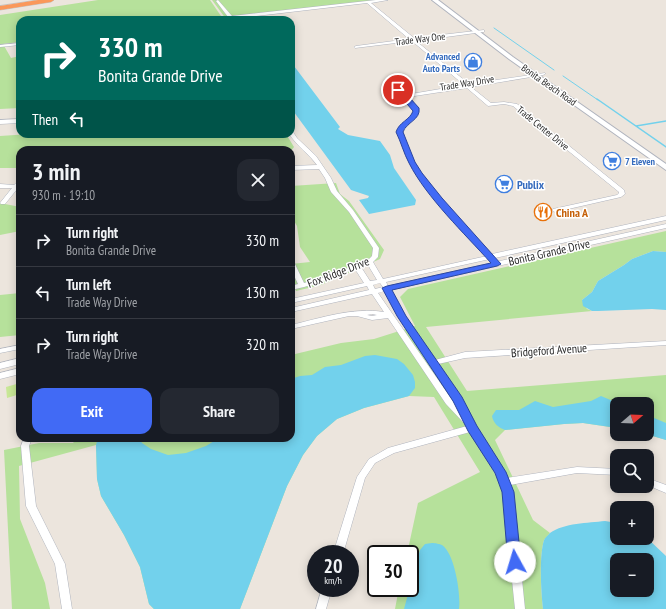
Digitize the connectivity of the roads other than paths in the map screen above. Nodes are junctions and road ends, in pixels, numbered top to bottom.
1 (16, 0) edge
2 (51, 0) edge
3 (386, 0) edge
4 (435, 0) edge
5 (443, 0) edge
6 (218, 1) dead end
7 (0, 2) edge
8 (368, 2) junction
9 (0, 8) edge
10 (226, 16) edge
11 (253, 16) edge
12 (478, 30) junction
13 (412, 39) junction
14 (16, 44) edge
15 (0, 46) edge
16 (355, 46) dead end
17 (537, 75) junction
18 (465, 85) junction
19 (16, 121) edge
20 (0, 122) edge
21 (294, 138) edge
22 (666, 160) edge
23 (321, 167) junction
24 (295, 168) edge
25 (666, 168) edge
26 (0, 186) edge
27 (16, 187) joint
28 (3, 203) dead end
29 (555, 210) dead end
30 (666, 218) edge
31 (666, 226) edge
32 (491, 257) junction
33 (369, 262) junction
34 (497, 264) junction
35 (357, 267) junction
36 (295, 271) edge
37 (382, 281) junction
38 (369, 284) junction
39 (302, 286) junction
40 (295, 287) edge
41 (387, 288) junction
42 (374, 291) junction
43 (295, 300) edge
44 (295, 309) edge
45 (400, 313) junction
46 (390, 315) junction
47 (295, 326) edge
48 (666, 343) edge
49 (16, 347) edge
50 (0, 351) edge
51 (16, 362) edge
52 (433, 363) junction
53 (0, 366) edge
54 (16, 372) edge
55 (0, 376) edge
56 (472, 428) junction
57 (26, 442) edge
58 (610, 472) edge
59 (505, 482) junction
60 (654, 484) edge
61 (666, 489) edge
62 (341, 545) edge
63 (324, 597) edge
64 (67, 609) edge
65 (321, 609) edge
66 (520, 609) edge

1 - 7 highway
2 - 9 highway
3 - 8 street
4 - 12 street, Bonita Beach Road
5 - 12 street, Bonita Beach Road
6 - 10 street
8 - 11 street
8 - 13 street, Trade Center Drive
12 - 13 street, Trade Way One
12 - 17 street, Bonita Beach Road
13 - 16 street, Trade Way One
13 - 18 street, Trade Center Drive
14 - 15 street
17 - 18 street, Trade Way Drive
17 - 22 street, Bonita Beach Road
17 - 25 street, Bonita Beach Road
18 - 29 street, Trade Center Drive
18 - 32 street, Trade Way Drive
19 - 20 street
21 - 23 street, Fox Ridge Drive
23 - 24 street
23 - 33 street, Fox Ridge Drive
26 - 27 street
27 - 28 street
30 - 32 street, Bonita Grande Drive
31 - 34 street, Bonita Grande Drive
32 - 34 street, Trade Way Drive
32 - 37 street, Bonita Grande Drive
33 - 35 street, Fox Ridge Drive
33 - 37 street
34 - 41 street, Bonita Grande Drive
35 - 38 street
35 - 39 street, Fox Ridge Drive
36 - 39 street
37 - 38 street, Bonita Grande Drive
37 - 41 street
38 - 42 street
38 - 43 street, Bonita Grande Drive
39 - 40 street, Fox Ridge Drive
41 - 42 street, Bonita Grande Drive
41 - 45 street
42 - 44 street, Bonita Grande Drive
42 - 46 street
45 - 46 street
45 - 52 street
46 - 47 street
46 - 56 street
48 - 52 street, Bridgeford Avenue
49 - 50 street
51 - 53 street
52 - 56 street
54 - 55 street
56 - 59 street
56 - 62 street
57 - 64 street
58 - 59 street
59 - 66 street
60 - 61 street
63 - 65 street

